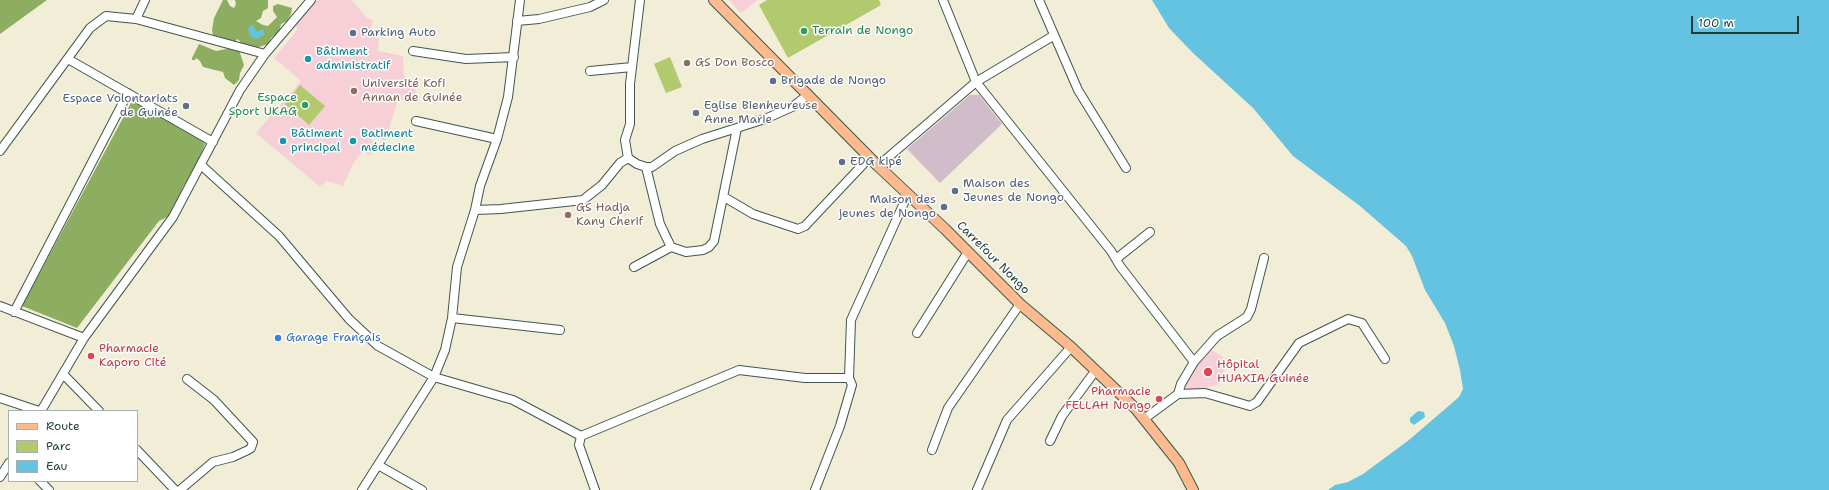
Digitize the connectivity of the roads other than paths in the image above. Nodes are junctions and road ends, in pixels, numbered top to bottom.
1 (145, 0) edge
2 (311, 0) edge
3 (520, 0) edge
4 (604, 0) edge
5 (640, 0) edge
6 (714, 0) edge
7 (944, 0) edge
8 (1039, 0) edge
9 (136, 20) junction
10 (517, 21) junction
11 (1054, 36) junction
12 (413, 51) dead end
13 (265, 54) junction
14 (514, 56) junction
15 (68, 59) junction
16 (632, 67) junction
17 (590, 72) dead end
18 (976, 82) junction
19 (128, 93) junction
20 (808, 95) junction
21 (416, 121) dead end
22 (737, 128) junction
23 (497, 139) junction
24 (213, 142) junction
25 (0, 151) edge
26 (870, 157) junction
27 (628, 158) junction
28 (201, 165) junction
29 (878, 166) junction
30 (646, 167) junction
31 (1126, 168) dead end
32 (908, 194) junction
33 (724, 197) junction
34 (475, 210) junction
35 (1150, 232) dead end
36 (671, 247) junction
37 (968, 252) junction
38 (1264, 258) dead end
39 (1116, 259) junction
40 (634, 267) dead end
41 (1020, 304) junction
42 (0, 306) edge
43 (14, 312) junction
44 (452, 318) junction
45 (560, 330) dead end
46 (917, 333) dead end
47 (84, 338) junction
48 (1071, 347) junction
49 (1385, 359) dead end
50 (1194, 362) junction
51 (1096, 370) junction
52 (63, 374) junction
53 (434, 377) junction
54 (187, 378) dead end
55 (849, 378) junction
56 (1178, 394) junction
57 (0, 398) edge
58 (37, 410) edge
59 (41, 410) edge
60 (98, 410) edge
61 (1144, 419) junction
62 (581, 436) junction
63 (1050, 441) dead end
64 (932, 450) dead end
65 (138, 451) edge
66 (8, 465) edge
67 (378, 465) junction
68 (0, 477) edge
69 (41, 482) edge
70 (49, 490) edge
71 (175, 490) edge
72 (180, 490) edge
73 (362, 490) edge
74 (422, 490) edge
75 (595, 490) edge
76 (815, 490) edge
77 (977, 490) edge
78 (1194, 490) edge

1 - 9 street
2 - 13 street
3 - 10 street
4 - 10 street
5 - 16 street
6 - 20 main road, Carrefour Nongo
7 - 18 street
8 - 11 street
9 - 13 street
9 - 15 street
10 - 14 street
11 - 18 street
11 - 31 street
12 - 14 street
13 - 24 street
14 - 23 street
15 - 19 street
15 - 25 street
16 - 17 street
16 - 27 street
18 - 29 street
18 - 39 street
19 - 24 street
19 - 43 street
20 - 22 street
20 - 26 main road, Carrefour Nongo
21 - 23 street
22 - 30 street
22 - 33 street
23 - 34 street
24 - 28 street
26 - 29 main road, Carrefour Nongo
26 - 33 street
27 - 30 street
27 - 34 street
28 - 47 street
28 - 53 street
29 - 32 main road, Carrefour Nongo
30 - 36 street
32 - 37 main road, Carrefour Nongo
32 - 55 street
33 - 36 street
34 - 44 street
35 - 39 street
36 - 40 street
37 - 41 main road, Carrefour Nongo
37 - 46 street
38 - 50 street
39 - 50 street
41 - 48 main road, Carrefour Nongo
41 - 64 street
42 - 43 street
43 - 47 street
44 - 45 street
44 - 53 street
47 - 52 street
48 - 51 main road, Carrefour Nongo
48 - 77 street
49 - 56 street
50 - 56 street
51 - 61 main road, Carrefour Nongo
51 - 63 street
52 - 59 street
52 - 60 street
53 - 62 street
53 - 67 street
54 - 72 street
55 - 62 street
55 - 76 street
56 - 61 street
57 - 58 street
61 - 78 main road, Carrefour Nongo
62 - 75 street
65 - 71 street
66 - 68 street
67 - 73 street
67 - 74 street
69 - 70 street

